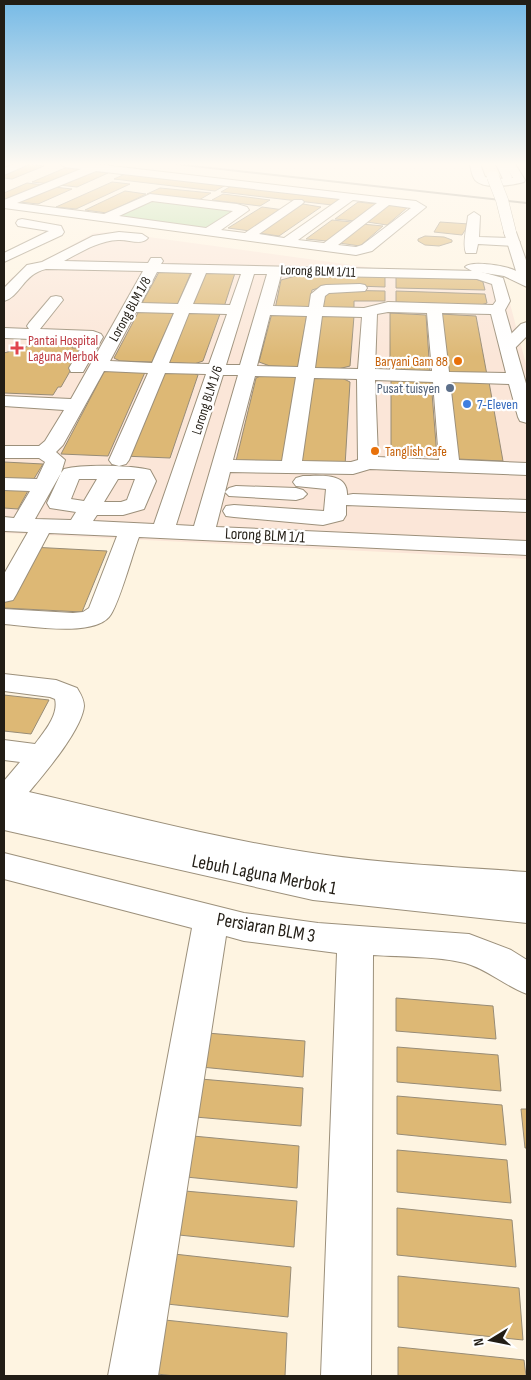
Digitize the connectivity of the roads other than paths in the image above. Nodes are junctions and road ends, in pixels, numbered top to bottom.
1 (54, 228) edge
2 (86, 228) edge
3 (87, 228) edge
4 (100, 228) edge
5 (122, 228) edge
6 (214, 228) edge
7 (260, 228) edge
8 (305, 228) edge
9 (351, 228) edge
10 (392, 228) edge
11 (473, 228) edge
12 (510, 228) edge
13 (208, 232) junction
14 (247, 237) junction
15 (286, 242) junction
16 (514, 242) junction
17 (325, 248) junction
18 (7, 254) edge
19 (66, 261) junction
20 (275, 263) junction
21 (155, 264) junction
22 (472, 267) junction
23 (201, 268) junction
24 (4, 269) edge
25 (249, 269) junction
26 (392, 273) junction
27 (4, 279) edge
28 (527, 282) edge
29 (374, 288) dead end
30 (482, 291) dead end
31 (501, 291) junction
32 (4, 297) edge
33 (56, 300) dead end
34 (131, 307) junction
35 (393, 307) junction
36 (184, 308) junction
37 (434, 308) junction
38 (236, 310) junction
39 (264, 310) junction
40 (497, 310) junction
41 (315, 312) junction
42 (368, 313) junction
43 (4, 325) edge
44 (35, 326) junction
45 (527, 327) edge
46 (120, 328) junction
47 (4, 333) edge
48 (4, 340) edge
49 (24, 341) junction
50 (91, 343) junction
51 (508, 346) junction
52 (4, 348) edge
53 (99, 366) junction
54 (157, 368) junction
55 (217, 370) junction
56 (246, 370) junction
57 (306, 373) junction
58 (366, 375) junction
59 (442, 377) junction
60 (517, 379) junction
61 (4, 401) edge
62 (57, 404) junction
63 (76, 405) junction
64 (527, 417) edge
65 (4, 452) edge
66 (48, 455) junction
67 (170, 462) junction
68 (116, 466) junction
69 (360, 466) junction
70 (450, 466) junction
71 (527, 469) edge
72 (219, 472) junction
73 (295, 481) junction
74 (4, 484) edge
75 (43, 485) junction
76 (352, 500) junction
77 (527, 506) edge
78 (90, 508) junction
79 (22, 525) edge
80 (293, 526) junction
81 (78, 527) junction
82 (130, 530) junction
83 (163, 531) junction
84 (203, 533) junction
85 (352, 540) junction
86 (527, 548) edge
87 (4, 595) edge
88 (4, 617) edge
89 (4, 683) edge
90 (4, 750) edge
91 (42, 755) junction
92 (5, 805) edge
93 (4, 866) edge
94 (527, 885) edge
95 (527, 908) edge
96 (211, 919) junction
97 (354, 940) junction
98 (527, 978) edge
99 (133, 1376) edge
100 (346, 1376) edge

1 - 18 main road
2 - 24 main road
3 - 27 main road
4 - 22 main road
5 - 13 main road
6 - 13 main road
7 - 14 main road
8 - 15 main road
9 - 17 main road
10 - 17 main road
11 - 16 main road
12 - 16 main road, bridge
13 - 14 main road
14 - 15 main road
15 - 17 main road
16 - 22 main road
16 - 28 main road
19 - 21 main road, Lorong BLM 1/11
19 - 21 main road
19 - 32 main road, Lorong BLM 1/11
20 - 21 main road
20 - 25 main road, Lorong BLM 1/11
20 - 26 main road, Lorong BLM 1/11
20 - 39 main road, Lorong BLM 1/6
21 - 23 main road, Lorong BLM 1/11
21 - 34 main road, Lorong BLM 1/8
22 - 28 main road
23 - 25 main road, Lorong BLM 1/11
23 - 36 main road
25 - 38 main road, Lorong BLM 1/6
26 - 31 main road, Lorong BLM 1/11
26 - 35 main road
29 - 41 main road
30 - 31 main road
31 - 40 main road
33 - 44 main road
34 - 36 main road
34 - 46 main road, Lorong BLM 1/8
35 - 37 main road
35 - 42 main road
36 - 38 main road
36 - 54 main road
37 - 40 main road
37 - 59 main road
38 - 55 main road, Lorong BLM 1/6
39 - 41 main road
39 - 56 main road, Lorong BLM 1/6
40 - 51 main road
41 - 42 main road
41 - 57 main road
42 - 58 main road
43 - 44 main road
44 - 46 main road
45 - 51 main road
46 - 53 main road, Lorong BLM 1/8
47 - 50 main road
48 - 49 main road
49 - 50 main road
49 - 52 main road
50 - 62 main road
51 - 60 main road
53 - 54 main road
53 - 63 main road, Lorong BLM 1/8
54 - 55 main road
54 - 68 main road
55 - 56 main road
55 - 67 main road, Lorong BLM 1/6
56 - 57 main road
56 - 72 main road, Lorong BLM 1/6
57 - 58 main road
57 - 73 main road
58 - 59 main road
58 - 69 main road
59 - 60 main road
59 - 70 main road
60 - 64 main road
61 - 62 main road
62 - 63 main road
63 - 66 main road, Lorong BLM 1/8
65 - 66 main road
66 - 68 main road
66 - 75 main road
67 - 68 main road
67 - 83 main road, Lorong BLM 1/6
68 - 78 main road
68 - 78 main road
68 - 78 main road
69 - 70 main road
69 - 73 main road
69 - 76 main road
70 - 71 main road
72 - 73 main road
72 - 84 main road, Lorong BLM 1/6
73 - 80 main road
73 - 80 main road
73 - 80 main road
74 - 75 main road
75 - 79 main road
76 - 77 main road
76 - 85 main road
78 - 81 main road
79 - 81 main road, Lorong BLM 1/1
79 - 87 main road
80 - 84 main road, Lorong BLM 1/1
80 - 85 main road, Lorong BLM 1/1
81 - 82 main road, Lorong BLM 1/1
82 - 83 main road, Lorong BLM 1/1
82 - 88 main road
83 - 84 main road, Lorong BLM 1/1
85 - 86 main road, Lorong BLM 1/1
89 - 91 main road
90 - 91 main road
91 - 92 main road
92 - 94 main road, Lebuh Laguna Merbok 1
92 - 95 main road, Lebuh Laguna Merbok 1
93 - 96 main road, Persiaran BLM 3
96 - 97 main road, Persiaran BLM 3
96 - 99 main road
97 - 98 main road, Persiaran BLM 3
97 - 100 main road

